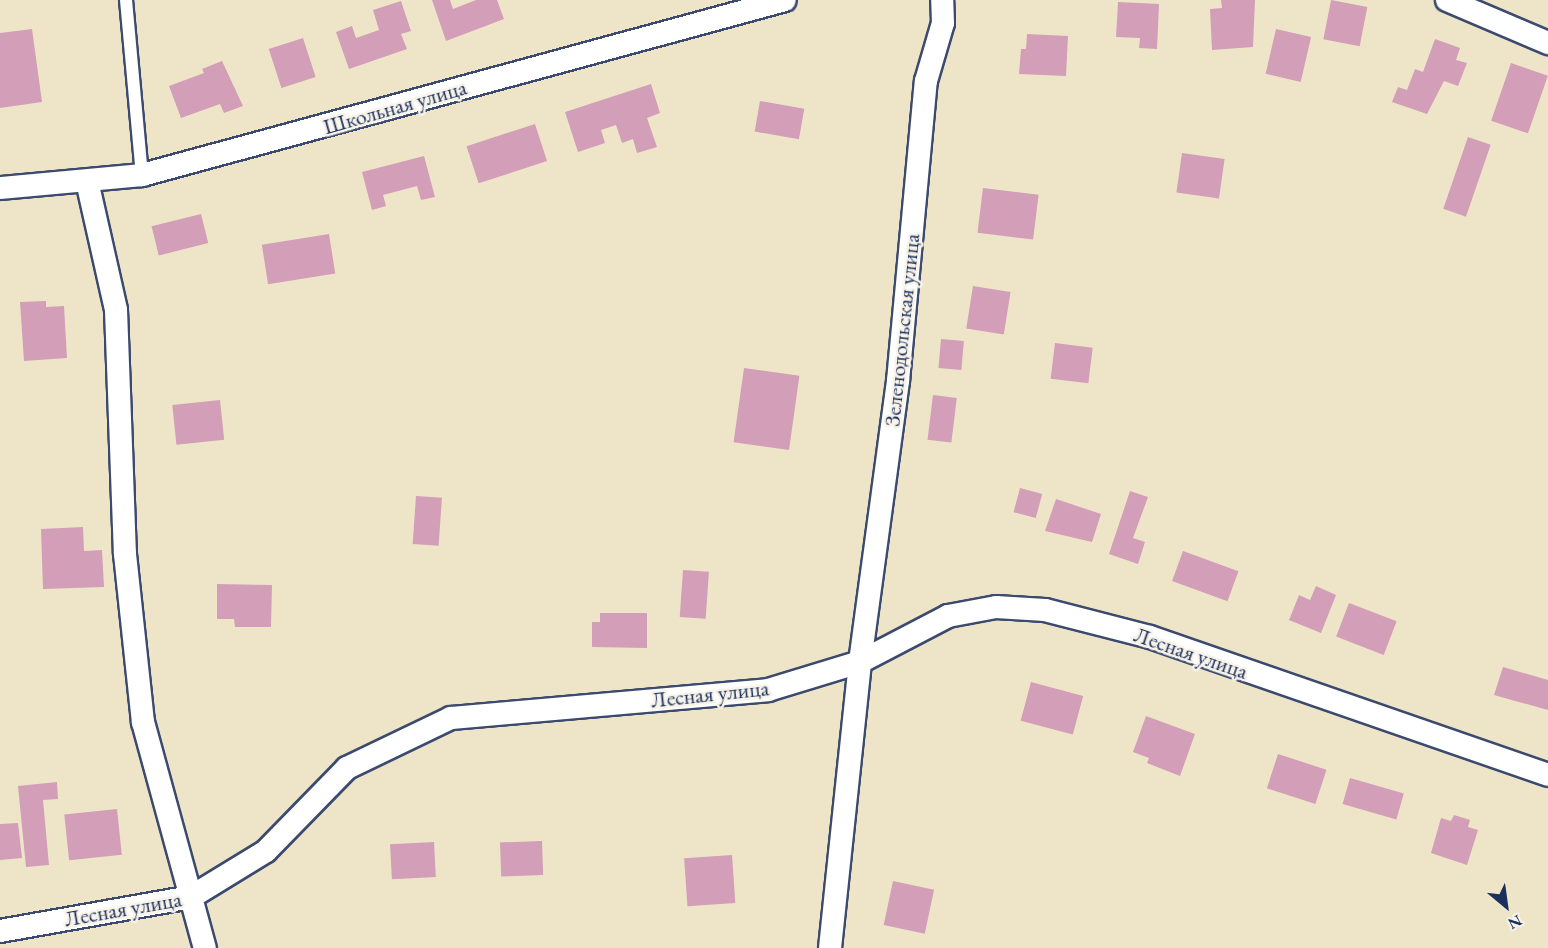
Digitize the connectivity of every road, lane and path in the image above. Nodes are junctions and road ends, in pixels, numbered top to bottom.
1 (126, 0) edge
2 (785, 0) edge
3 (942, 0) edge
4 (1447, 0) edge
5 (1548, 43) edge
6 (142, 174) junction
7 (87, 181) junction
8 (0, 188) edge
9 (860, 662) junction
10 (1548, 775) edge
11 (191, 897) junction
12 (0, 932) edge
13 (204, 948) edge
14 (830, 948) edge

1 - 6 lane
2 - 6 street, Школьная улица
3 - 9 street, Зеленодольская улица
4 - 5 street
6 - 7 street, Школьная улица
7 - 8 street, Школьная улица
7 - 11 street
9 - 10 street, Лесная улица
9 - 11 street, Лесная улица
9 - 14 street, Зеленодольская улица
11 - 12 street, Лесная улица
11 - 13 street

